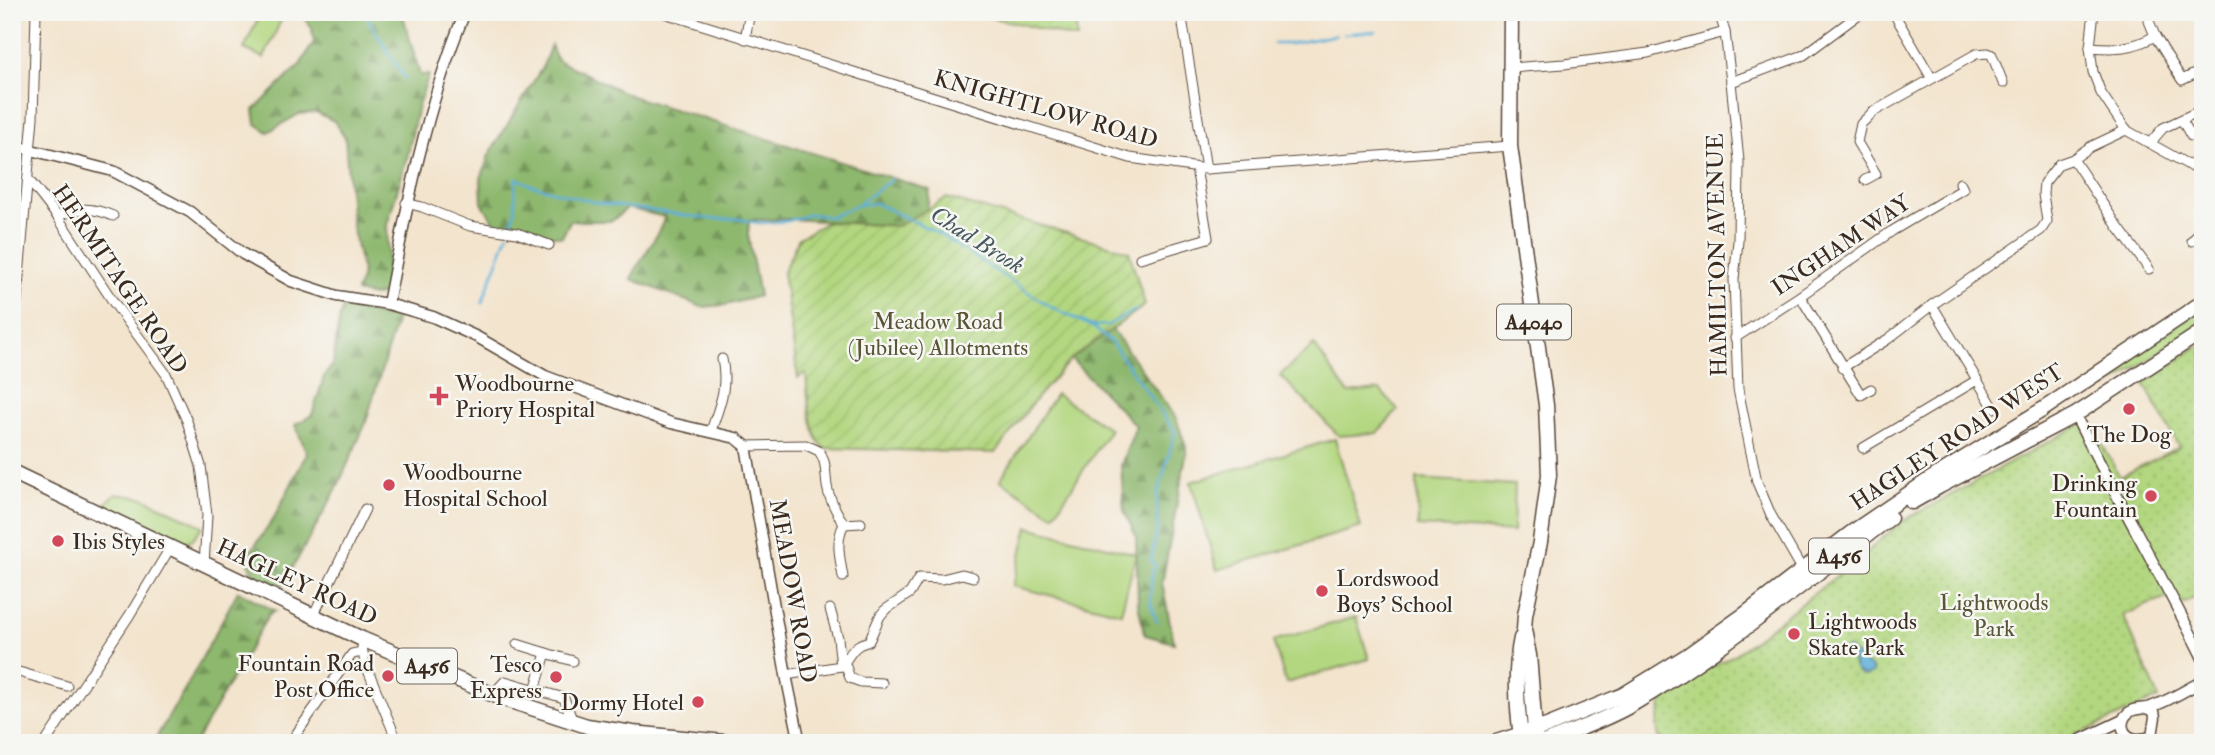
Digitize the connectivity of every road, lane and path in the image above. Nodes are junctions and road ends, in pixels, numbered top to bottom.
1 (36, 12) edge
2 (465, 12) edge
3 (661, 12) edge
4 (750, 12) edge
5 (1181, 12) edge
6 (1511, 12) edge
7 (1719, 12) edge
8 (1862, 12) edge
9 (1893, 12) edge
10 (2094, 12) edge
11 (2149, 21) dead end
12 (1725, 32) junction
13 (2155, 36) junction
14 (745, 39) junction
15 (2091, 47) junction
16 (1510, 68) junction
17 (2203, 70) edge
18 (1931, 77) junction
19 (1731, 82) junction
20 (2003, 83) dead end
21 (2195, 113) dead end
22 (2182, 120) junction
23 (2126, 130) junction
24 (2191, 136) dead end
25 (2150, 143) junction
26 (12, 145) edge
27 (1510, 146) junction
28 (30, 150) junction
29 (2073, 159) junction
30 (1201, 168) junction
31 (2203, 173) edge
32 (28, 179) junction
33 (1865, 180) dead end
34 (1960, 183) dead end
35 (407, 203) junction
36 (57, 216) junction
37 (113, 216) dead end
38 (2203, 229) edge
39 (2192, 241) dead end
40 (549, 244) dead end
41 (1140, 258) dead end
42 (2149, 269) dead end
43 (1800, 296) junction
44 (2203, 302) edge
45 (388, 304) junction
46 (1931, 305) junction
47 (2203, 331) edge
48 (1735, 338) junction
49 (12, 355) edge
50 (722, 359) dead end
51 (1842, 368) junction
52 (2099, 372) junction
53 (1977, 380) junction
54 (1871, 389) dead end
55 (2109, 393) junction
56 (1994, 408) dead end
57 (2042, 410) junction
58 (2075, 415) junction
59 (711, 431) junction
60 (746, 446) junction
61 (1863, 448) dead end
62 (12, 472) edge
63 (365, 509) dead end
64 (861, 523) dead end
65 (844, 524) junction
66 (170, 548) junction
67 (204, 565) junction
68 (1807, 574) junction
69 (843, 577) dead end
70 (973, 577) dead end
71 (830, 609) dead end
72 (313, 616) junction
73 (517, 644) dead end
74 (362, 645) junction
75 (546, 653) junction
76 (2203, 658) edge
77 (573, 661) dead end
78 (843, 665) junction
79 (12, 670) edge
80 (786, 675) junction
81 (2203, 681) edge
82 (882, 683) dead end
83 (67, 686) dead end
84 (535, 690) junction
85 (2181, 692) junction
86 (492, 695) junction
87 (2147, 708) junction
88 (2155, 717) junction
89 (2123, 720) junction
90 (580, 724) junction
91 (1589, 725) junction
92 (636, 738) edge
93 (1532, 738) edge
94 (2152, 740) edge
95 (2134, 741) edge
96 (44, 743) edge
97 (290, 743) edge
98 (398, 743) edge
99 (619, 743) edge
100 (734, 743) edge
101 (800, 743) edge
102 (1493, 743) edge
103 (1566, 743) edge
104 (2074, 743) edge

1 - 28 street
2 - 35 street
3 - 14 street, KNIGHTLOW ROAD
4 - 14 street
5 - 30 street
6 - 16 main road, A4040
7 - 12 street, HAMILTON AVENUE
8 - 19 street
9 - 18 street
10 - 15 street
11 - 13 street
12 - 16 street
12 - 19 street, HAMILTON AVENUE
13 - 15 street
13 - 17 street
14 - 30 street, KNIGHTLOW ROAD
15 - 23 street
16 - 27 main road, A4040
18 - 20 street
18 - 33 street
19 - 48 street, HAMILTON AVENUE
21 - 22 street
22 - 24 street
22 - 25 street
23 - 25 street
23 - 29 street
25 - 31 street
26 - 28 street
27 - 30 street, KNIGHTLOW ROAD
27 - 93 main road, A4040
28 - 32 street
28 - 45 street
29 - 42 street
29 - 46 street
30 - 41 street
32 - 36 street, HERMITAGE ROAD
32 - 49 street
34 - 43 street, INGHAM WAY
35 - 40 street
35 - 45 street
36 - 37 street
36 - 67 street, HERMITAGE ROAD
38 - 39 street
43 - 48 street, INGHAM WAY
43 - 51 street
44 - 52 main road, HAGLEY ROAD WEST / A456
45 - 59 street
46 - 51 street
46 - 53 street
47 - 55 main road, HAGLEY ROAD WEST / A456
48 - 68 street, HAMILTON AVENUE
50 - 59 street
51 - 54 street
52 - 55 main road
52 - 57 main road, HAGLEY ROAD WEST / A456
53 - 56 street
53 - 61 street
55 - 58 main road, HAGLEY ROAD WEST / A456
57 - 58 main road
57 - 68 main road, HAGLEY ROAD WEST / A456
58 - 68 main road, HAGLEY ROAD WEST / A456
58 - 76 street
59 - 60 street
60 - 65 street
60 - 80 street, MEADOW ROAD
62 - 66 main road, HAGLEY ROAD / A456
63 - 72 street
64 - 65 street
65 - 69 street
66 - 67 main road, HAGLEY ROAD / A456
66 - 96 street
67 - 72 main road, HAGLEY ROAD / A456
68 - 91 main road, HAGLEY ROAD WEST / A456
68 - 93 main road, HAGLEY ROAD WEST / A456
70 - 78 street
71 - 78 street
72 - 74 main road, HAGLEY ROAD / A456
73 - 75 street
74 - 86 main road, HAGLEY ROAD / A456
74 - 97 street
74 - 98 street
75 - 77 street
75 - 84 street
78 - 80 street
78 - 82 street
79 - 83 street
80 - 101 street, MEADOW ROAD
81 - 85 street
84 - 86 street
84 - 90 street
85 - 87 street
85 - 88 street
86 - 90 main road, HAGLEY ROAD / A456
87 - 88 street
87 - 89 street
88 - 94 street
89 - 95 street
89 - 104 street
90 - 92 main road, HAGLEY ROAD / A456
90 - 99 main road
91 - 93 main road, HAGLEY ROAD WEST / A456
91 - 103 main road, A456
92 - 100 main road, HAGLEY ROAD / A456
93 - 102 main road, A456
94 - 95 street

